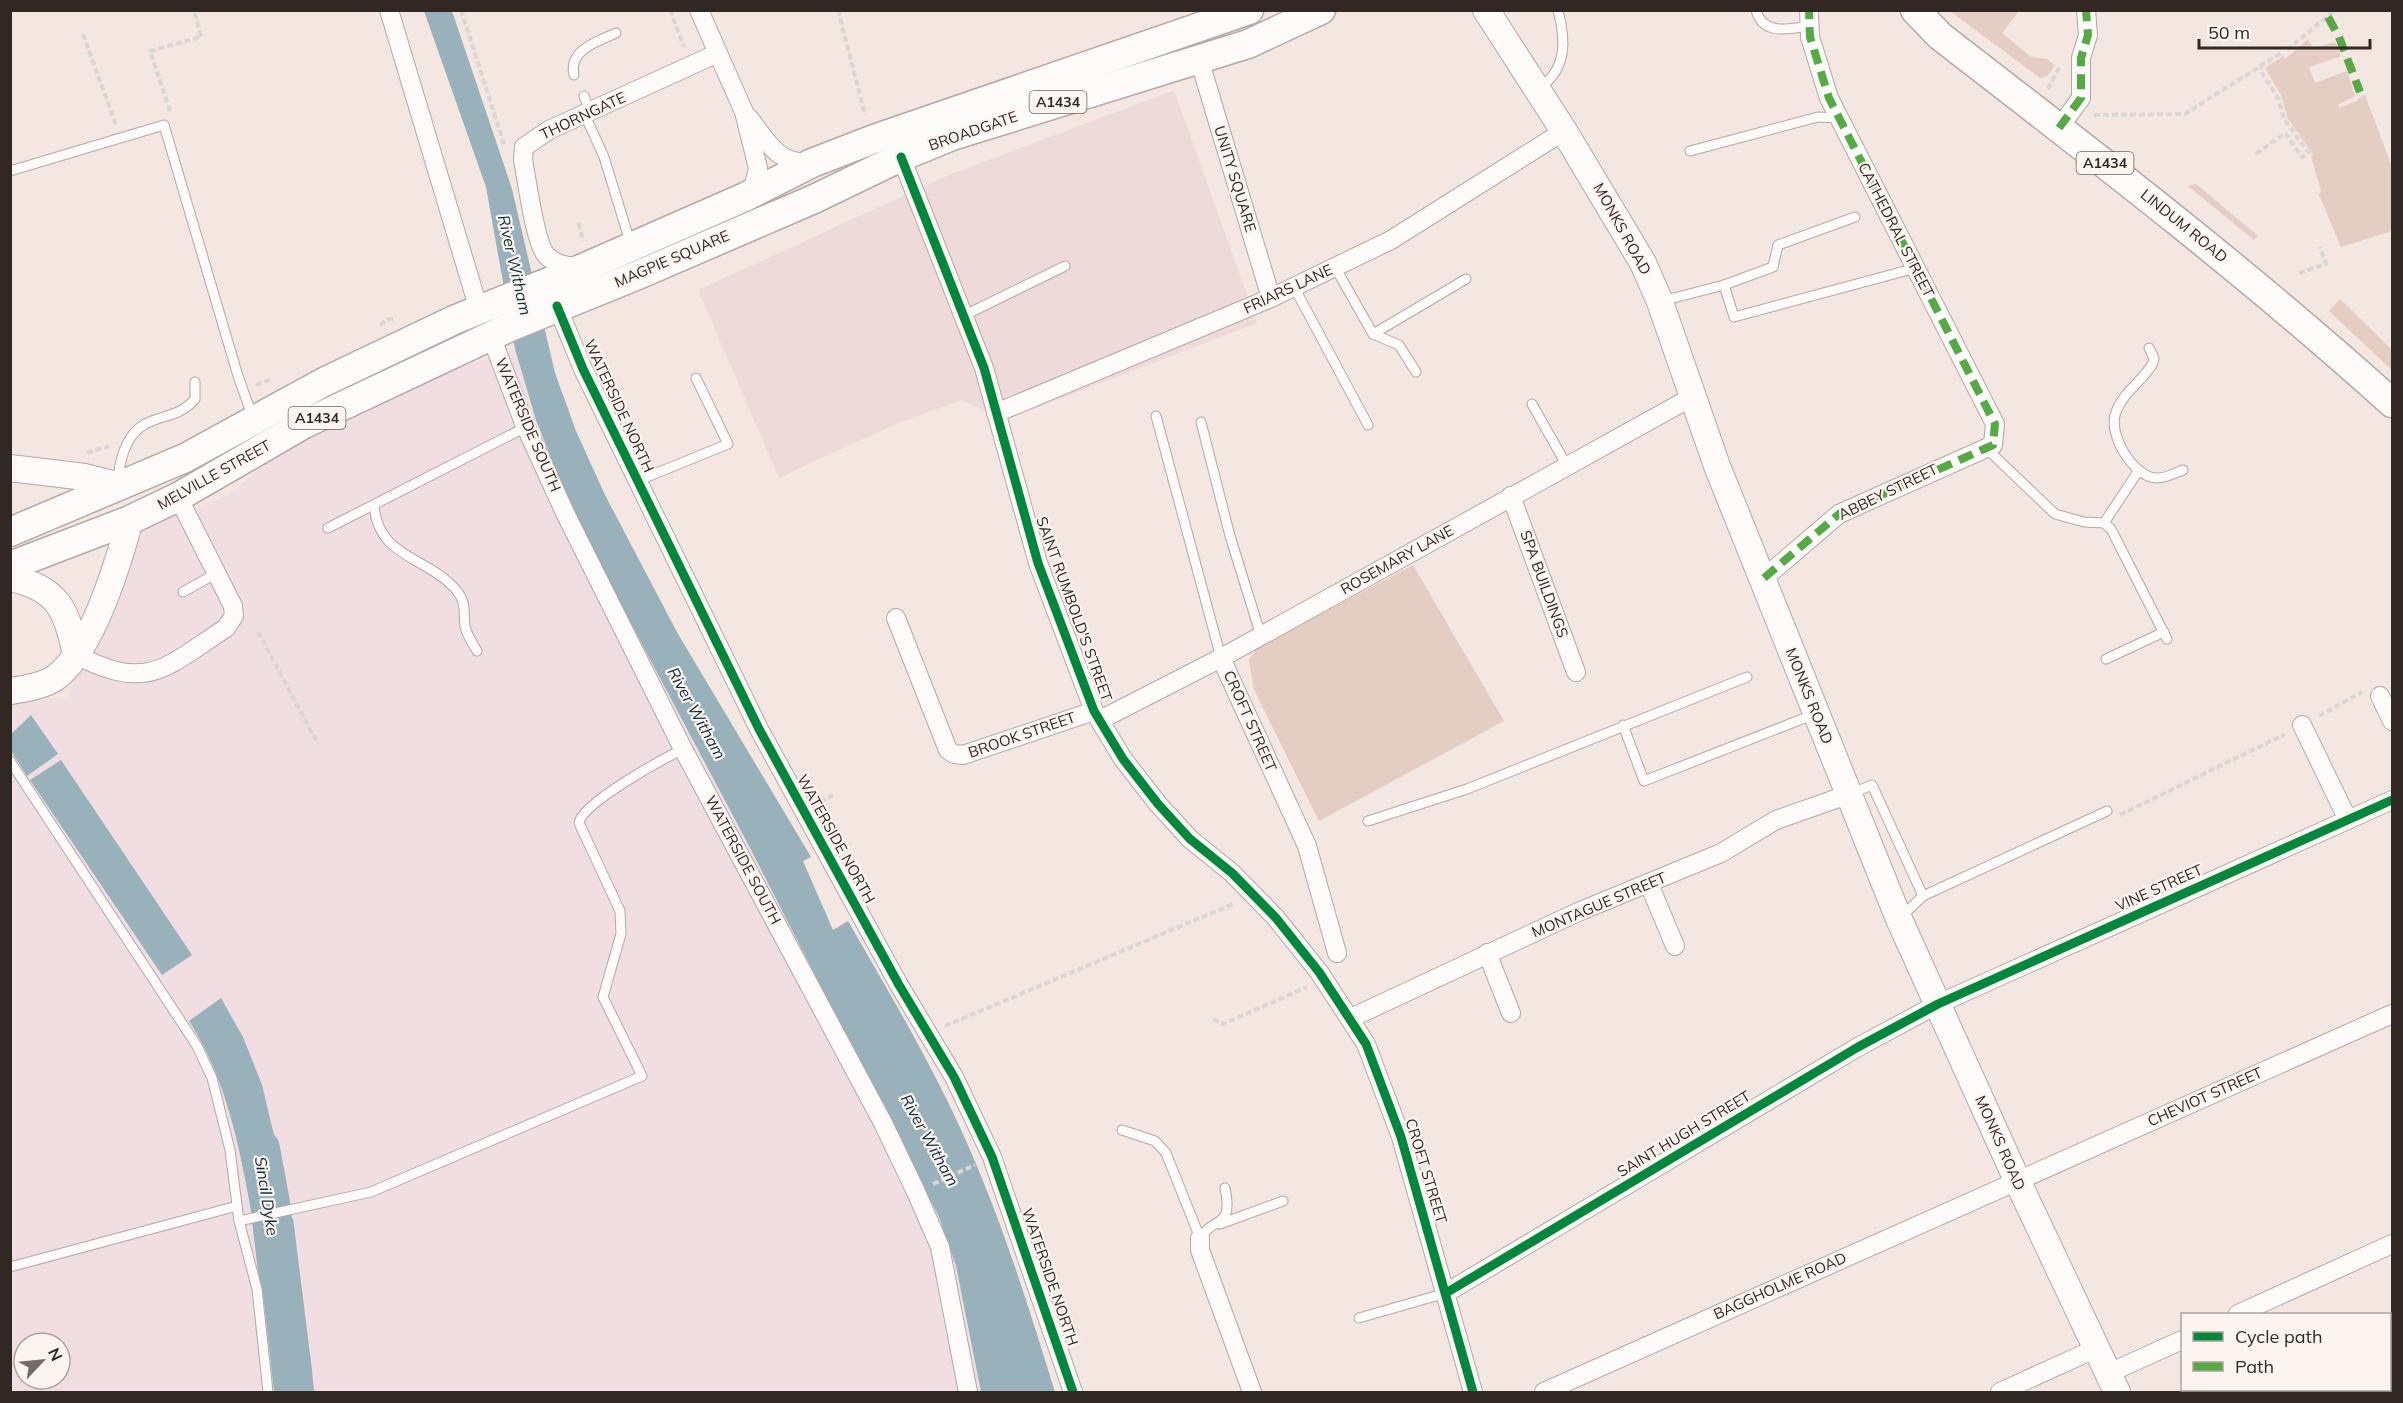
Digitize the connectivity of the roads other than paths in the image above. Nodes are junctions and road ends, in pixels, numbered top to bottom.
1 (389, 10) edge
2 (699, 10) edge
3 (1249, 10) edge
4 (1321, 10) edge
5 (1486, 10) edge
6 (1558, 10) edge
7 (1756, 10) edge
8 (1915, 10) edge
9 (2086, 10) edge
10 (1809, 18) edge
11 (616, 33) dead end
12 (716, 54) junction
13 (1199, 59) junction
14 (574, 75) dead end
15 (1538, 90) junction
16 (586, 107) junction
17 (744, 112) junction
18 (1839, 118) junction
19 (1564, 131) junction
20 (2066, 133) junction
21 (1690, 151) dead end
22 (901, 158) junction
23 (812, 163) junction
24 (10, 171) edge
25 (786, 176) joint
26 (752, 193) junction
27 (799, 205) joint
28 (1855, 217) dead end
29 (632, 247) junction
30 (583, 255) junction
31 (1065, 266) dead end
32 (1335, 267) junction
33 (1916, 268) junction
34 (1466, 279) dead end
35 (1724, 285) junction
36 (1294, 287) junction
37 (1271, 298) junction
38 (547, 300) junction
39 (1660, 302) junction
40 (964, 315) junction
41 (495, 319) junction
42 (1373, 334) junction
43 (2149, 348) dead end
44 (1416, 372) dead end
45 (696, 378) dead end
46 (195, 382) dead end
47 (1692, 397) junction
48 (2392, 403) edge
49 (1532, 404) dead end
50 (996, 413) junction
51 (1156, 416) dead end
52 (254, 420) junction
53 (1201, 422) dead end
54 (1368, 425) dead end
55 (526, 427) junction
56 (1989, 446) junction
57 (1567, 466) junction
58 (10, 468) edge
59 (2139, 470) junction
60 (2183, 470) dead end
61 (637, 481) junction
62 (117, 485) junction
63 (1511, 496) junction
64 (178, 497) junction
65 (374, 505) junction
66 (130, 520) junction
67 (2104, 523) junction
68 (328, 528) dead end
69 (10, 532) edge
70 (10, 566) edge
71 (215, 574) junction
72 (10, 578) edge
73 (1764, 578) junction
74 (183, 592) dead end
75 (896, 618) dead end
76 (1261, 636) junction
77 (477, 651) dead end
78 (76, 655) junction
79 (1221, 658) junction
80 (2106, 659) dead end
81 (1576, 672) dead end
82 (1747, 677) dead end
83 (10, 690) edge
84 (2372, 693) road end
85 (1816, 714) junction
86 (1097, 715) junction
87 (2392, 721) edge
88 (1623, 725) junction
89 (2302, 725) road end
90 (684, 749) junction
91 (10, 761) edge
92 (1847, 795) junction
93 (2392, 800) edge
94 (2107, 811) dead end
95 (2348, 820) junction
96 (1368, 821) dead end
97 (1649, 884) junction
98 (1923, 896) junction
99 (1899, 919) junction
100 (1675, 946) dead end
101 (1337, 953) dead end
102 (1487, 953) junction
103 (1322, 976) joint
104 (1938, 1004) junction
105 (1511, 1013) dead end
106 (2392, 1014) edge
107 (1351, 1018) junction
108 (1122, 1130) dead end
109 (2017, 1180) junction
110 (1225, 1188) dead end
111 (1282, 1201) dead end
112 (237, 1206) junction
113 (239, 1221) junction
114 (1220, 1224) junction
115 (1200, 1238) junction
116 (2392, 1244) edge
117 (10, 1267) edge
118 (1446, 1293) junction
119 (2240, 1313) edge
120 (1359, 1318) dead end
121 (2181, 1341) edge
122 (2097, 1348) junction
123 (2113, 1383) edge
124 (268, 1392) edge
125 (968, 1392) edge
126 (1073, 1392) edge
127 (1252, 1392) edge
128 (1473, 1392) edge
129 (1544, 1392) edge
130 (2000, 1392) edge

1 - 41 street, WATERSIDE SOUTH
2 - 12 street
3 - 23 main road, BROADGATE / A1434
4 - 13 main road, BROADGATE / A1434
5 - 15 main road, MONKS ROAD
6 - 15 lane
7 - 10 lane
8 - 20 main road, LINDUM ROAD / A1434
9 - 20 street
10 - 18 street, CATHEDRAL STREET
11 - 14 lane
12 - 16 street, THORNGATE
12 - 17 street
13 - 22 main road, BROADGATE / A1434
13 - 37 street, UNITY SQUARE
15 - 19 main road, MONKS ROAD
16 - 29 lane
16 - 30 street, THORNGATE
17 - 23 street
17 - 26 street
18 - 21 lane
18 - 33 street, CATHEDRAL STREET
19 - 32 street, FRIARS LANE
19 - 39 main road, MONKS ROAD
20 - 48 main road, LINDUM ROAD / A1434
22 - 27 main road, BROADGATE / A1434
22 - 40 street, SAINT RUMBOLD'S STREET
23 - 25 main road, BROADGATE / A1434
24 - 52 lane
25 - 26 main road, MAGPIE SQUARE / A1434
26 - 29 main road, MAGPIE SQUARE / A1434
27 - 38 main road, MAGPIE SQUARE / A1434
28 - 35 lane
29 - 30 main road, MAGPIE SQUARE / A1434
30 - 38 main road, MAGPIE SQUARE / A1434
31 - 40 lane
32 - 36 street, FRIARS LANE
32 - 42 lane
33 - 35 lane
33 - 56 street, CATHEDRAL STREET
34 - 42 lane
35 - 39 lane
36 - 37 street, FRIARS LANE
36 - 54 lane
37 - 50 street, FRIARS LANE
38 - 41 main road, A1434
38 - 61 street, WATERSIDE NORTH
39 - 47 main road, MONKS ROAD
40 - 50 street, SAINT RUMBOLD'S STREET
41 - 52 main road, MELVILLE STREET / A1434
41 - 55 street, WATERSIDE SOUTH
41 - 64 main road, MELVILLE STREET / A1434
42 - 44 lane
43 - 59 lane
45 - 61 lane
46 - 62 lane
47 - 57 street, ROSEMARY LANE
47 - 73 main road, MONKS ROAD
49 - 57 lane
50 - 86 street, SAINT RUMBOLD'S STREET
51 - 79 lane
52 - 62 main road, MELVILLE STREET / A1434
53 - 76 lane
55 - 65 lane
55 - 90 street, WATERSIDE SOUTH
56 - 67 lane
56 - 73 street, ABBEY STREET
57 - 63 street, ROSEMARY LANE
58 - 62 main road
59 - 60 lane
59 - 67 lane
61 - 126 street, WATERSIDE NORTH
62 - 69 main road, MELVILLE STREET / A1434
63 - 76 street, ROSEMARY LANE
63 - 81 street, SPA BUILDINGS
64 - 66 main road, MELVILLE STREET / A1434
64 - 71 street
65 - 68 lane
65 - 77 lane
66 - 70 main road, MELVILLE STREET / A1434
66 - 78 main road
67 - 80 lane
71 - 74 lane
71 - 78 street
72 - 78 main road
73 - 85 main road, MONKS ROAD
75 - 86 street, BROOK STREET
76 - 79 street, ROSEMARY LANE
78 - 83 main road
79 - 86 street, ROSEMARY LANE
79 - 101 street, CROFT STREET
82 - 88 lane
84 - 87 street
85 - 88 lane
85 - 92 main road, MONKS ROAD
86 - 103 street, SAINT RUMBOLD'S STREET
88 - 96 lane
89 - 95 street
90 - 113 lane
90 - 125 street, WATERSIDE SOUTH
91 - 112 lane
92 - 97 street, MONTAGUE STREET
92 - 98 lane
92 - 99 main road, MONKS ROAD
93 - 95 street, VINE STREET
94 - 98 lane
95 - 104 street, VINE STREET
97 - 100 street
97 - 102 street, MONTAGUE STREET
98 - 99 lane
99 - 104 main road, MONKS ROAD
102 - 105 street
102 - 107 street, MONTAGUE STREET
103 - 107 street, CROFT STREET
104 - 109 main road, MONKS ROAD
104 - 118 street, SAINT HUGH STREET
106 - 109 street, CHEVIOT STREET
107 - 118 street, CROFT STREET
108 - 115 lane
109 - 122 main road, MONKS ROAD
109 - 129 street, BAGGHOLME ROAD
110 - 114 lane
111 - 114 lane
112 - 113 lane
112 - 117 lane
113 - 124 lane
114 - 115 lane
115 - 127 street
116 - 119 street
118 - 120 lane
118 - 128 street, CROFT STREET
121 - 123 street
122 - 123 main road, MONKS ROAD
122 - 130 street

